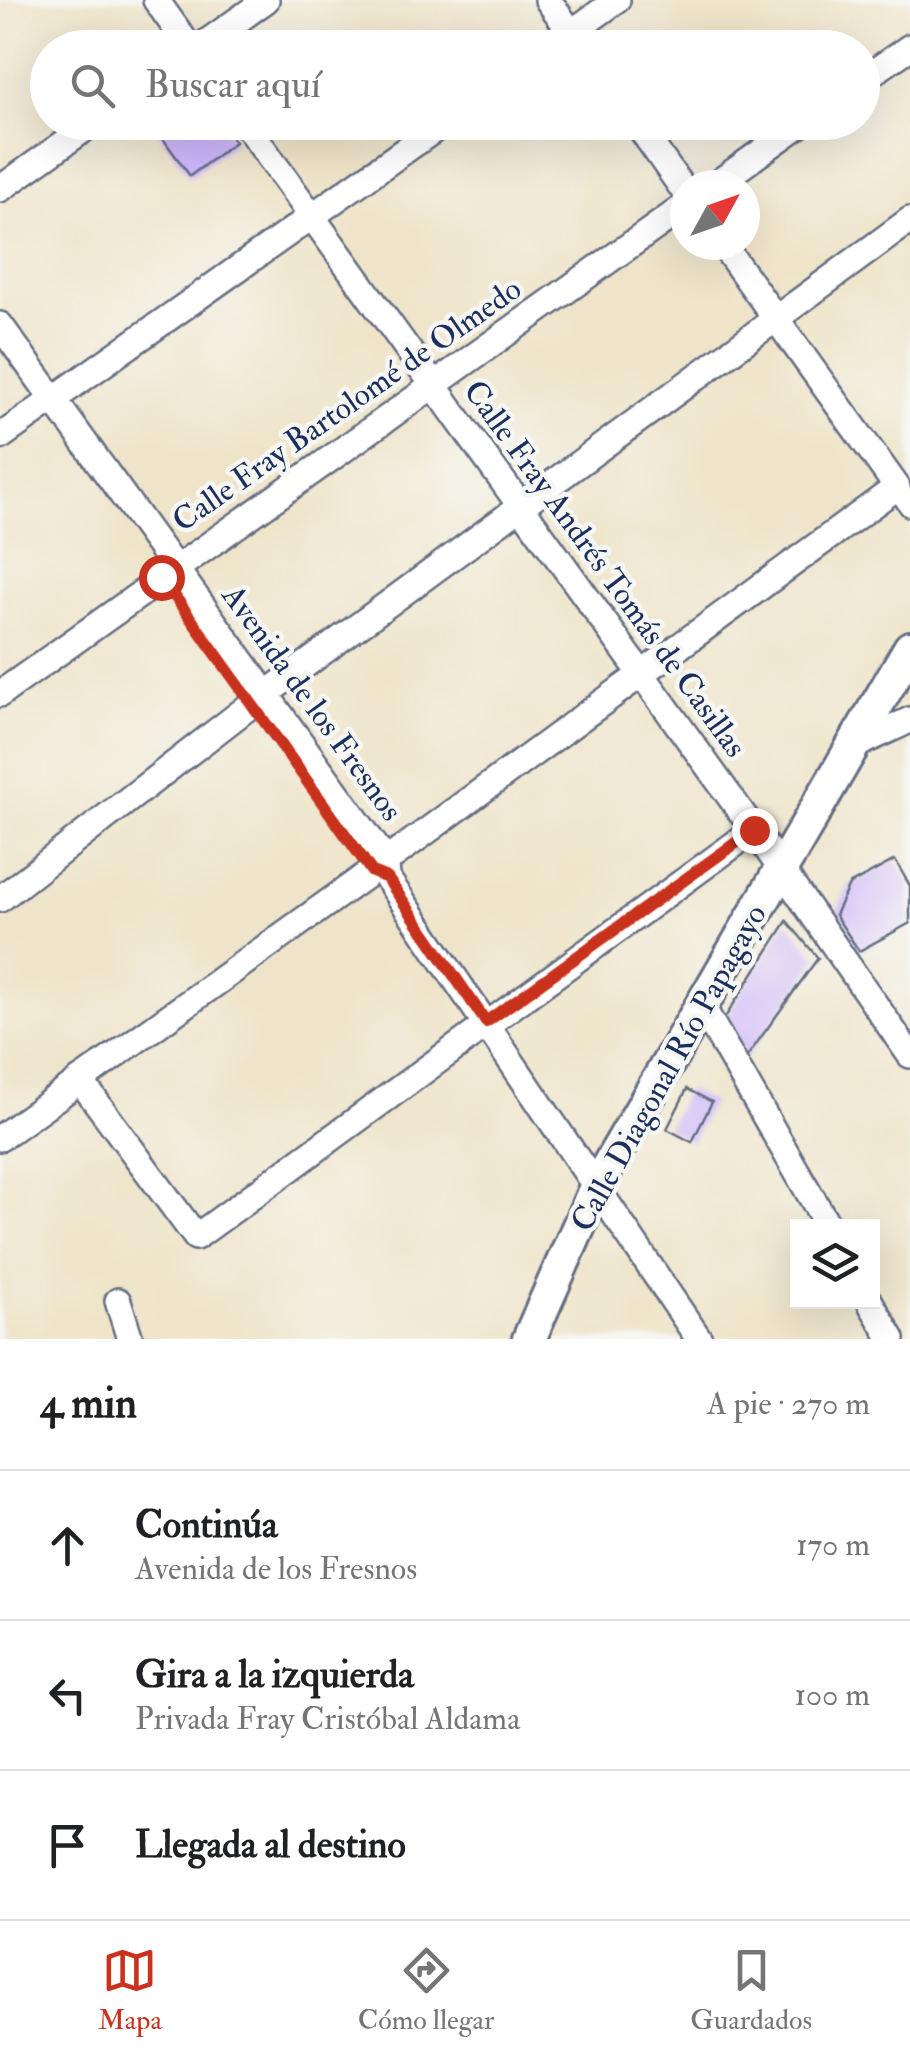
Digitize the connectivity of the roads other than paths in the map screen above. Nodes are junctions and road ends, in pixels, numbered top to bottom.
1 (156, 0) edge
2 (266, 0) edge
3 (548, 0) edge
4 (617, 0) edge
5 (177, 30) edge
6 (224, 30) edge
7 (562, 30) edge
8 (582, 30) edge
9 (910, 46) edge
10 (880, 67) edge
11 (69, 140) edge
12 (257, 140) edge
13 (420, 140) edge
14 (649, 140) edge
15 (778, 140) edge
16 (735, 170) edge
17 (670, 171) edge
18 (0, 189) edge
19 (312, 217) junction
20 (670, 217) edge
21 (907, 227) edge
22 (734, 260) edge
23 (776, 318) junction
24 (0, 324) edge
25 (0, 352) edge
26 (433, 384) junction
27 (48, 405) junction
28 (0, 437) edge
29 (903, 497) edge
30 (521, 507) junction
31 (167, 572) junction
32 (910, 648) edge
33 (640, 673) junction
34 (0, 694) edge
35 (259, 700) junction
36 (910, 720) edge
37 (852, 747) junction
38 (754, 830) junction
39 (781, 869) junction
40 (382, 870) junction
41 (0, 899) edge
42 (701, 1005) junction
43 (486, 1022) junction
44 (910, 1055) edge
45 (80, 1080) junction
46 (0, 1138) edge
47 (596, 1185) junction
48 (824, 1219) edge
49 (118, 1302) dead end
50 (874, 1309) edge
51 (130, 1339) edge
52 (529, 1339) edge
53 (699, 1339) edge
54 (892, 1339) edge

1 - 5 street
2 - 6 street
3 - 7 street
4 - 8 street
9 - 10 street
11 - 18 street
12 - 19 street, Calle Fray Andrés Tomás de Casillas
13 - 19 street
14 - 17 street
15 - 16 street
19 - 26 street, Calle Fray Andrés Tomás de Casillas
19 - 27 street
20 - 26 street, Calle Fray Bartolomé de Olmedo
21 - 23 street
22 - 23 street
23 - 29 street
23 - 30 street
24 - 27 street, Avenida de los Fresnos
25 - 27 street, Avenida de los Fresnos
26 - 30 street, Calle Fray Andrés Tomás de Casillas
26 - 31 street, Calle Fray Bartolomé de Olmedo
27 - 28 street
27 - 31 street, Avenida de los Fresnos
29 - 33 street
30 - 33 street, Calle Fray Andrés Tomás de Casillas
30 - 35 street
31 - 34 street, Calle Fray Bartolomé de Olmedo
31 - 35 street, Avenida de los Fresnos
32 - 37 street, Calle Diagonal Río Papagayo
33 - 38 street, Calle Fray Andrés Tomás de Casillas
33 - 40 street
35 - 40 street, Avenida de los Fresnos
35 - 41 street
36 - 37 street
37 - 39 street, Calle Diagonal Río Papagayo
38 - 39 street, Calle Fray Andrés Tomás de Casillas
38 - 43 street
39 - 42 street, Calle Diagonal Río Papagayo
39 - 44 street, Calle Fray Andrés Tomás de Casillas
40 - 43 street, Avenida de los Fresnos
40 - 45 street
42 - 47 street, Calle Diagonal Río Papagayo
42 - 48 street
43 - 45 street
43 - 47 street, Avenida de los Fresnos
45 - 46 street
47 - 52 street, Calle Diagonal Río Papagayo
47 - 53 street, Avenida de los Fresnos
49 - 51 street
50 - 54 street

